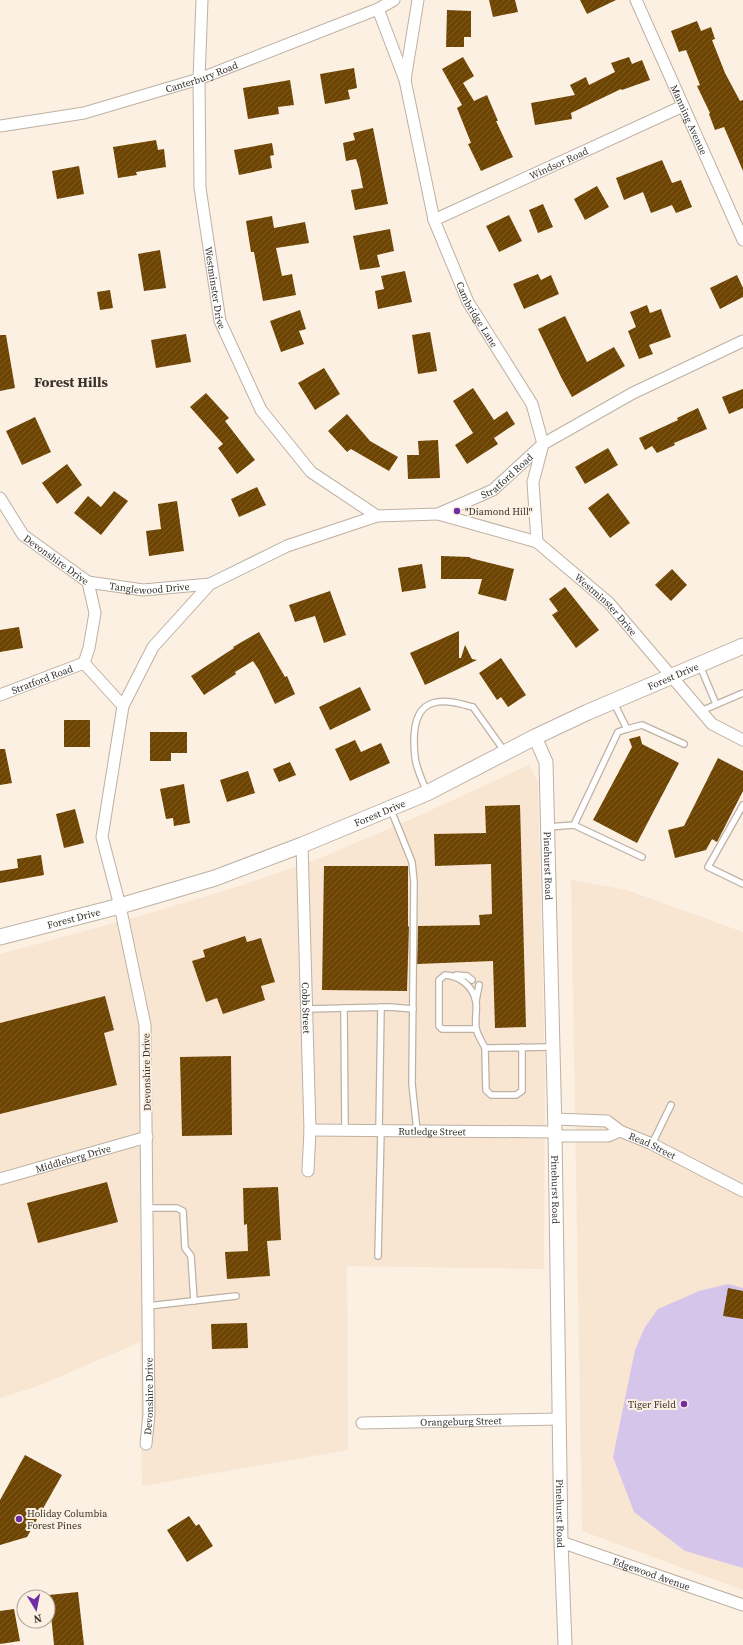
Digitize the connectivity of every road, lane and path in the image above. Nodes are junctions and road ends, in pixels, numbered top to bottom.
1 (202, 0) edge
2 (394, 0) edge
3 (418, 0) edge
4 (636, 0) edge
5 (378, 10) junction
6 (199, 79) junction
7 (405, 80) junction
8 (683, 106) junction
9 (0, 126) edge
10 (738, 216) edge
11 (434, 220) junction
12 (743, 240) edge
13 (743, 341) edge
14 (543, 444) junction
15 (0, 498) edge
16 (438, 514) junction
17 (377, 516) junction
18 (537, 542) junction
19 (88, 582) junction
20 (210, 584) junction
21 (743, 646) edge
22 (84, 663) junction
23 (699, 664) junction
24 (672, 675) junction
25 (743, 694) edge
26 (0, 695) edge
27 (614, 701) junction
28 (716, 704) junction
29 (123, 706) junction
30 (701, 710) junction
31 (627, 729) junction
32 (536, 737) junction
33 (743, 740) edge
34 (684, 744) dead end
35 (505, 752) junction
36 (427, 793) junction
37 (743, 805) edge
38 (390, 808) junction
39 (574, 825) junction
40 (547, 827) junction
41 (302, 845) junction
42 (642, 857) dead end
43 (743, 884) edge
44 (120, 906) junction
45 (0, 937) edge
46 (452, 975) junction
47 (472, 980) dead end
48 (478, 985) dead end
49 (476, 1001) junction
50 (381, 1007) junction
51 (344, 1008) junction
52 (307, 1009) junction
53 (413, 1009) junction
54 (476, 1029) junction
55 (522, 1047) junction
56 (553, 1047) junction
57 (485, 1048) junction
58 (671, 1105) dead end
59 (554, 1119) junction
60 (310, 1130) junction
61 (345, 1130) junction
62 (380, 1130) junction
63 (417, 1131) junction
64 (620, 1131) junction
65 (555, 1134) junction
66 (147, 1137) junction
67 (652, 1144) junction
68 (308, 1171) dead end
69 (0, 1179) edge
70 (743, 1191) edge
71 (148, 1208) junction
72 (378, 1256) dead end
73 (236, 1296) dead end
74 (194, 1301) junction
75 (148, 1306) junction
76 (559, 1419) junction
77 (362, 1424) dead end
78 (146, 1444) dead end
79 (561, 1542) junction
80 (743, 1605) edge
81 (565, 1645) edge

1 - 6 street, Westminster Drive
2 - 5 street, Canterbury Road
3 - 7 street, Cambridge Lane
4 - 8 street, Manning Avenue
5 - 6 street, Canterbury Road
5 - 7 street, Cambridge Lane
6 - 9 street, Canterbury Road
6 - 17 street, Westminster Drive
7 - 11 street, Cambridge Lane
8 - 10 street, Manning Avenue
8 - 11 street, Windsor Road
10 - 12 street, Manning Avenue
11 - 14 street, Cambridge Lane
13 - 14 street, Stratford Road
14 - 16 street, Stratford Road
14 - 18 street
15 - 19 street, Devonshire Drive
16 - 17 street, Stratford Road
16 - 18 street, Westminster Drive
17 - 20 street, Stratford Road
18 - 24 street, Westminster Drive
19 - 20 street, Tanglewood Drive
19 - 22 street, Devonshire Drive
20 - 29 street, Devonshire Drive
21 - 23 main road, Forest Drive
22 - 26 street, Stratford Road
22 - 29 street
23 - 24 main road, Forest Drive
23 - 28 lane
24 - 27 main road, Forest Drive
24 - 30 street, Westminster Drive
25 - 28 lane
27 - 31 lane
27 - 32 main road, Forest Drive
28 - 30 lane
29 - 44 street, Devonshire Drive
30 - 33 street, Westminster Drive
31 - 34 lane
31 - 39 lane
32 - 35 main road, Forest Drive
32 - 40 street, Pinehurst Road
35 - 36 main road, Forest Drive
35 - 36 lane
36 - 38 main road, Forest Drive
37 - 43 lane
38 - 41 main road, Forest Drive
38 - 53 lane
39 - 40 lane
39 - 42 lane
40 - 56 street, Pinehurst Road
41 - 44 main road, Forest Drive
41 - 52 street, Cobb Street
44 - 45 main road, Forest Drive
44 - 66 street, Devonshire Drive
46 - 47 lane
46 - 49 lane
46 - 54 lane
48 - 49 lane
49 - 54 lane
50 - 51 lane
50 - 53 lane
50 - 62 lane
51 - 52 lane
51 - 61 lane
52 - 60 street, Cobb Street
53 - 63 lane
54 - 57 lane
55 - 56 lane
55 - 57 lane
55 - 57 lane
56 - 59 street, Pinehurst Road
58 - 67 lane
59 - 64 street
59 - 65 street, Pinehurst Road
60 - 61 street, Rutledge Street
60 - 68 street, Cobb Street
61 - 62 street, Rutledge Street
62 - 63 street, Rutledge Street
62 - 72 lane
63 - 65 street, Rutledge Street
64 - 65 street, Read Street
64 - 67 street, Read Street
65 - 76 street, Pinehurst Road
66 - 69 street, Middleberg Drive
66 - 71 street, Devonshire Drive
67 - 70 street, Read Street
71 - 74 lane
71 - 75 street, Devonshire Drive
73 - 74 lane
74 - 75 lane
75 - 78 street, Devonshire Drive
76 - 77 street, Orangeburg Street
76 - 79 street, Pinehurst Road
79 - 80 street, Edgewood Avenue
79 - 81 street, Pinehurst Road

